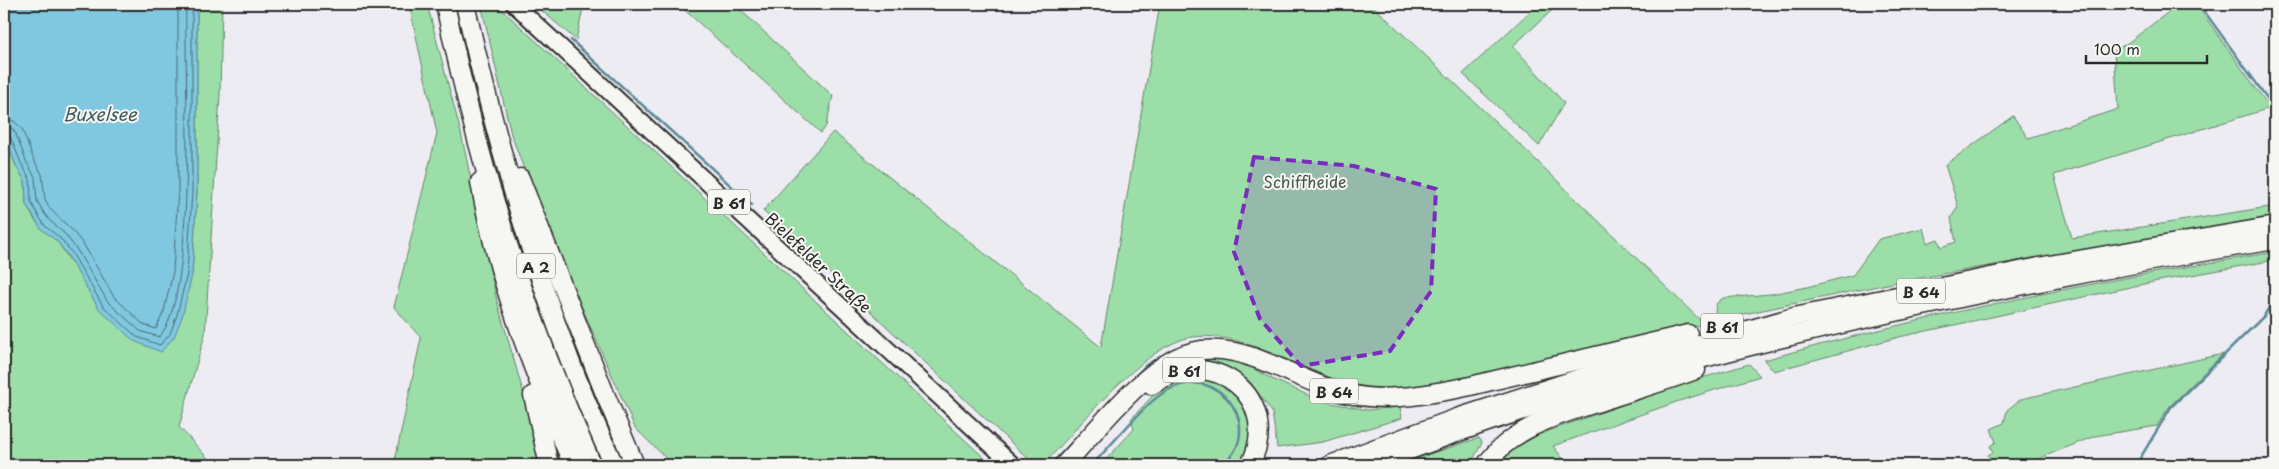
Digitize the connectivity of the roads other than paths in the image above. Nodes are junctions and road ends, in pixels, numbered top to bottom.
1 (445, 4) edge
2 (465, 4) edge
3 (514, 4) edge
4 (478, 61) junction
5 (468, 102) junction
6 (2275, 226) edge
7 (2275, 240) edge
8 (510, 303) junction
9 (1794, 317) joint
10 (1666, 359) junction
11 (605, 394) junction
12 (549, 465) edge
13 (573, 465) edge
14 (592, 465) edge
15 (614, 465) edge
16 (636, 465) edge
17 (648, 465) edge
18 (1013, 465) edge
19 (1064, 465) edge
20 (1076, 465) edge
21 (1250, 465) edge
22 (1330, 465) edge
23 (1372, 465) edge
24 (1486, 465) edge

1 - 5 highway, A 2
2 - 4 highway, A 2
3 - 18 main road, Bielefelder Straße / B 61
4 - 11 highway
4 - 15 highway, A 2
5 - 8 highway
5 - 14 highway, A 2
6 - 9 highway, B 64
7 - 10 highway, B 64
8 - 12 highway
8 - 13 highway
9 - 10 highway, B 61
10 - 19 highway, B 64
10 - 22 highway, B 64
10 - 23 highway, B 64
10 - 24 highway
11 - 16 highway
11 - 17 highway
20 - 21 highway, B 61

